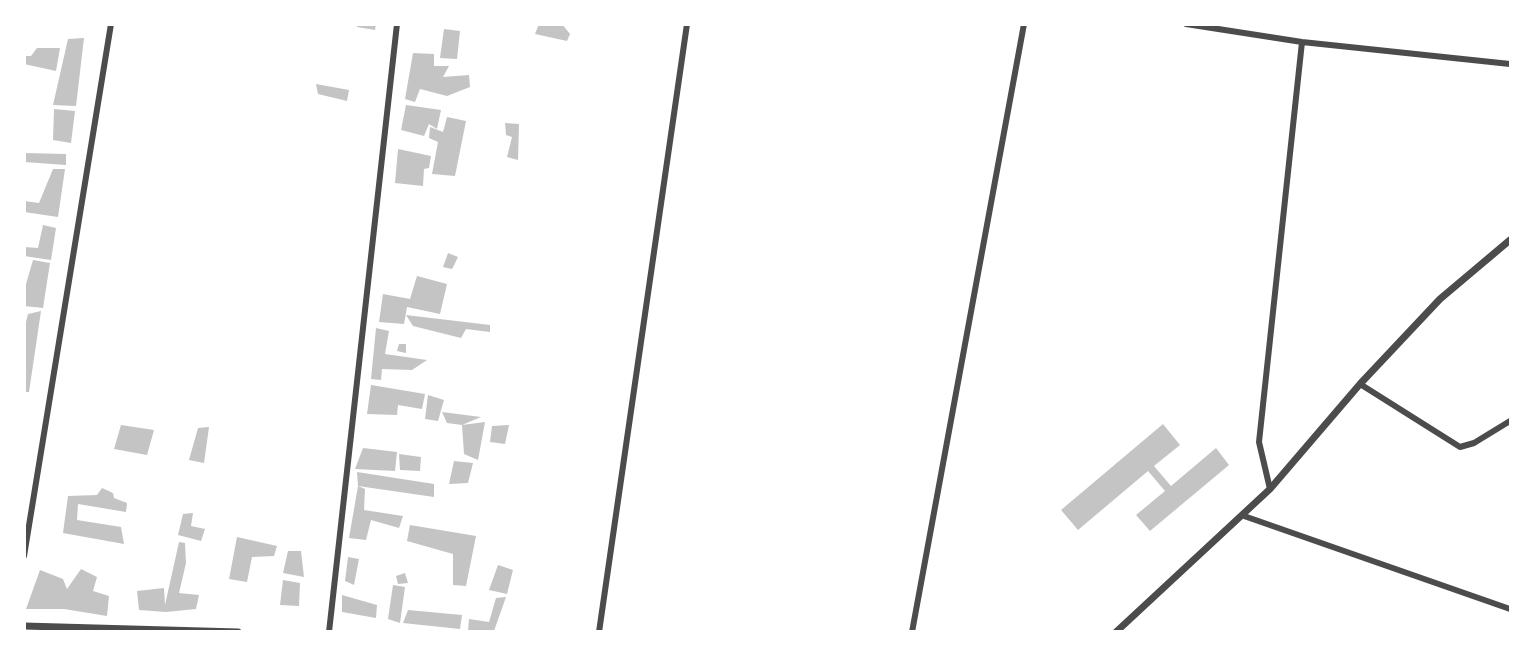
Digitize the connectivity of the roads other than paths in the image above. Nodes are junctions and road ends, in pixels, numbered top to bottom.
1 (111, 24) edge
2 (397, 24) edge
3 (687, 24) edge
4 (1024, 24) edge
5 (1186, 24) edge
6 (1302, 41) junction
7 (1510, 64) edge
8 (1510, 240) edge
9 (1360, 384) junction
10 (1510, 421) edge
11 (1270, 489) junction
12 (1244, 516) junction
13 (24, 556) edge
14 (1510, 609) edge
15 (24, 625) edge
16 (130, 631) edge
17 (239, 632) edge
18 (329, 632) edge
19 (599, 632) edge
20 (912, 632) edge
21 (1116, 632) edge

1 - 13 street
2 - 18 street
3 - 19 street
4 - 20 street
5 - 6 street
6 - 7 street
6 - 11 street
8 - 9 street
9 - 10 street
9 - 11 street
11 - 12 street
12 - 14 street
12 - 21 street
15 - 16 street
16 - 17 street

